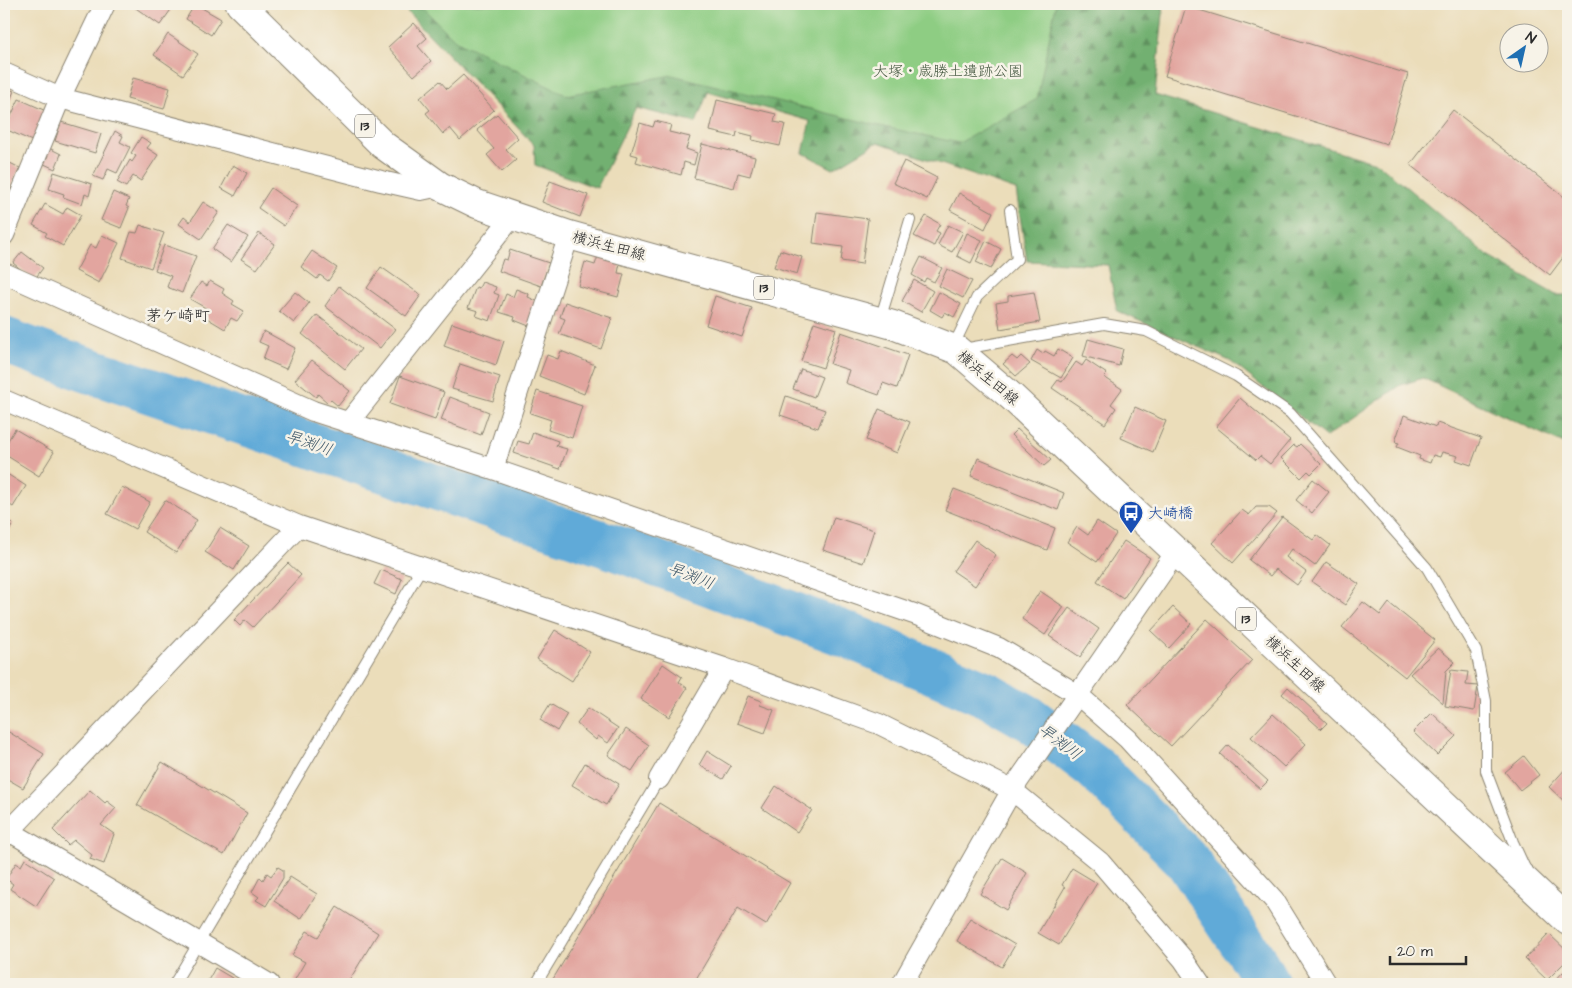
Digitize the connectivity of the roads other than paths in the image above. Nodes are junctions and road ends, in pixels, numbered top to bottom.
1 (105, 4) edge
2 (240, 4) edge
3 (4, 73) edge
4 (60, 98) junction
5 (440, 186) junction
6 (1010, 210) dead end
7 (512, 217) junction
8 (910, 220) dead end
9 (4, 235) edge
10 (569, 236) junction
11 (4, 273) edge
12 (880, 320) junction
13 (954, 349) junction
14 (4, 400) edge
15 (348, 423) junction
16 (494, 469) junction
17 (299, 526) junction
18 (1176, 552) junction
19 (421, 569) junction
20 (724, 668) junction
21 (1074, 698) junction
22 (659, 779) joint
23 (1014, 787) junction
24 (5, 832) edge
25 (1535, 889) junction
26 (1568, 921) edge
27 (198, 942) junction
28 (174, 984) edge
29 (269, 984) edge
30 (536, 984) edge
31 (902, 984) edge
32 (1200, 984) edge
33 (1326, 984) edge

1 - 4 street
2 - 5 main road, 横浜生田線 / 13
3 - 4 street
4 - 5 street
4 - 9 street
5 - 7 main road, 横浜生田線 / 13
6 - 13 lane
7 - 10 main road, 横浜生田線 / 13
7 - 15 street
8 - 12 lane
10 - 12 main road, 横浜生田線 / 13
10 - 16 street
11 - 15 street
12 - 13 main road, 横浜生田線 / 13
13 - 18 main road, 横浜生田線 / 13
13 - 25 lane
14 - 17 street
15 - 16 street
16 - 21 street
17 - 19 street
17 - 24 street
18 - 21 street
18 - 25 main road, 横浜生田線 / 13
19 - 20 street
19 - 27 lane
20 - 22 street
20 - 23 street
21 - 23 street
21 - 33 street
22 - 30 lane
23 - 31 street
23 - 32 street
24 - 27 street
25 - 26 main road, 横浜生田線 / 13
27 - 28 lane
27 - 29 street

